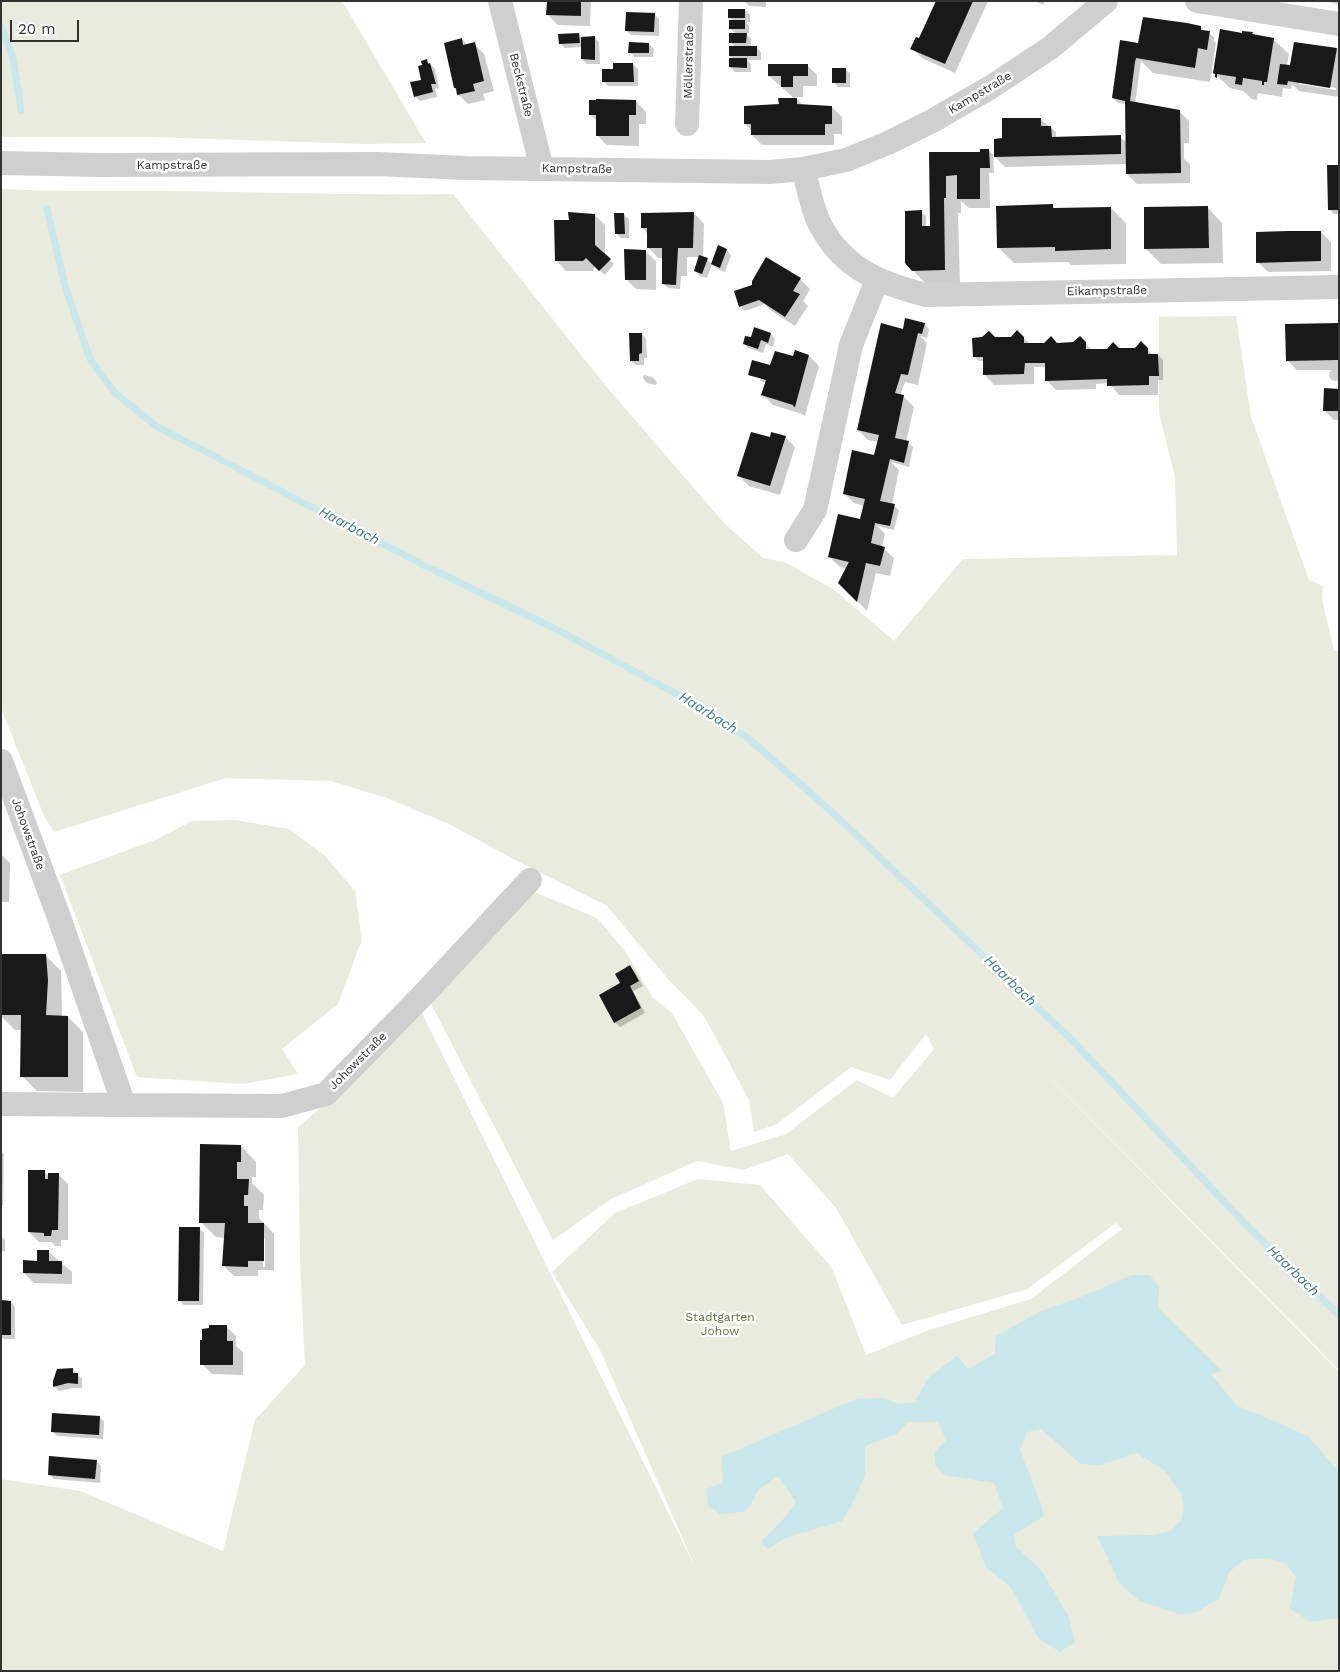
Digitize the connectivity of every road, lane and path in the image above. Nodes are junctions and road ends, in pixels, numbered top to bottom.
1 (500, 1) edge
2 (691, 1) edge
3 (1106, 1) edge
4 (1197, 1) edge
5 (1339, 24) edge
6 (687, 124) dead end
7 (1, 163) edge
8 (542, 169) junction
9 (803, 169) junction
10 (877, 280) junction
11 (1339, 287) edge
12 (796, 540) dead end
13 (1, 761) edge
14 (530, 880) dead end
15 (1, 1104) edge
16 (124, 1105) junction

1 - 8 street, Beckstraße
2 - 6 street, Möllerstraße
3 - 9 street, Kampstraße
4 - 5 street
7 - 8 street, Kampstraße
8 - 9 street, Kampstraße
9 - 10 street, Eikampstraße
10 - 11 street, Eikampstraße
10 - 12 street
13 - 16 street, Johowstraße
14 - 16 street, Johowstraße
15 - 16 street, Johowstraße

